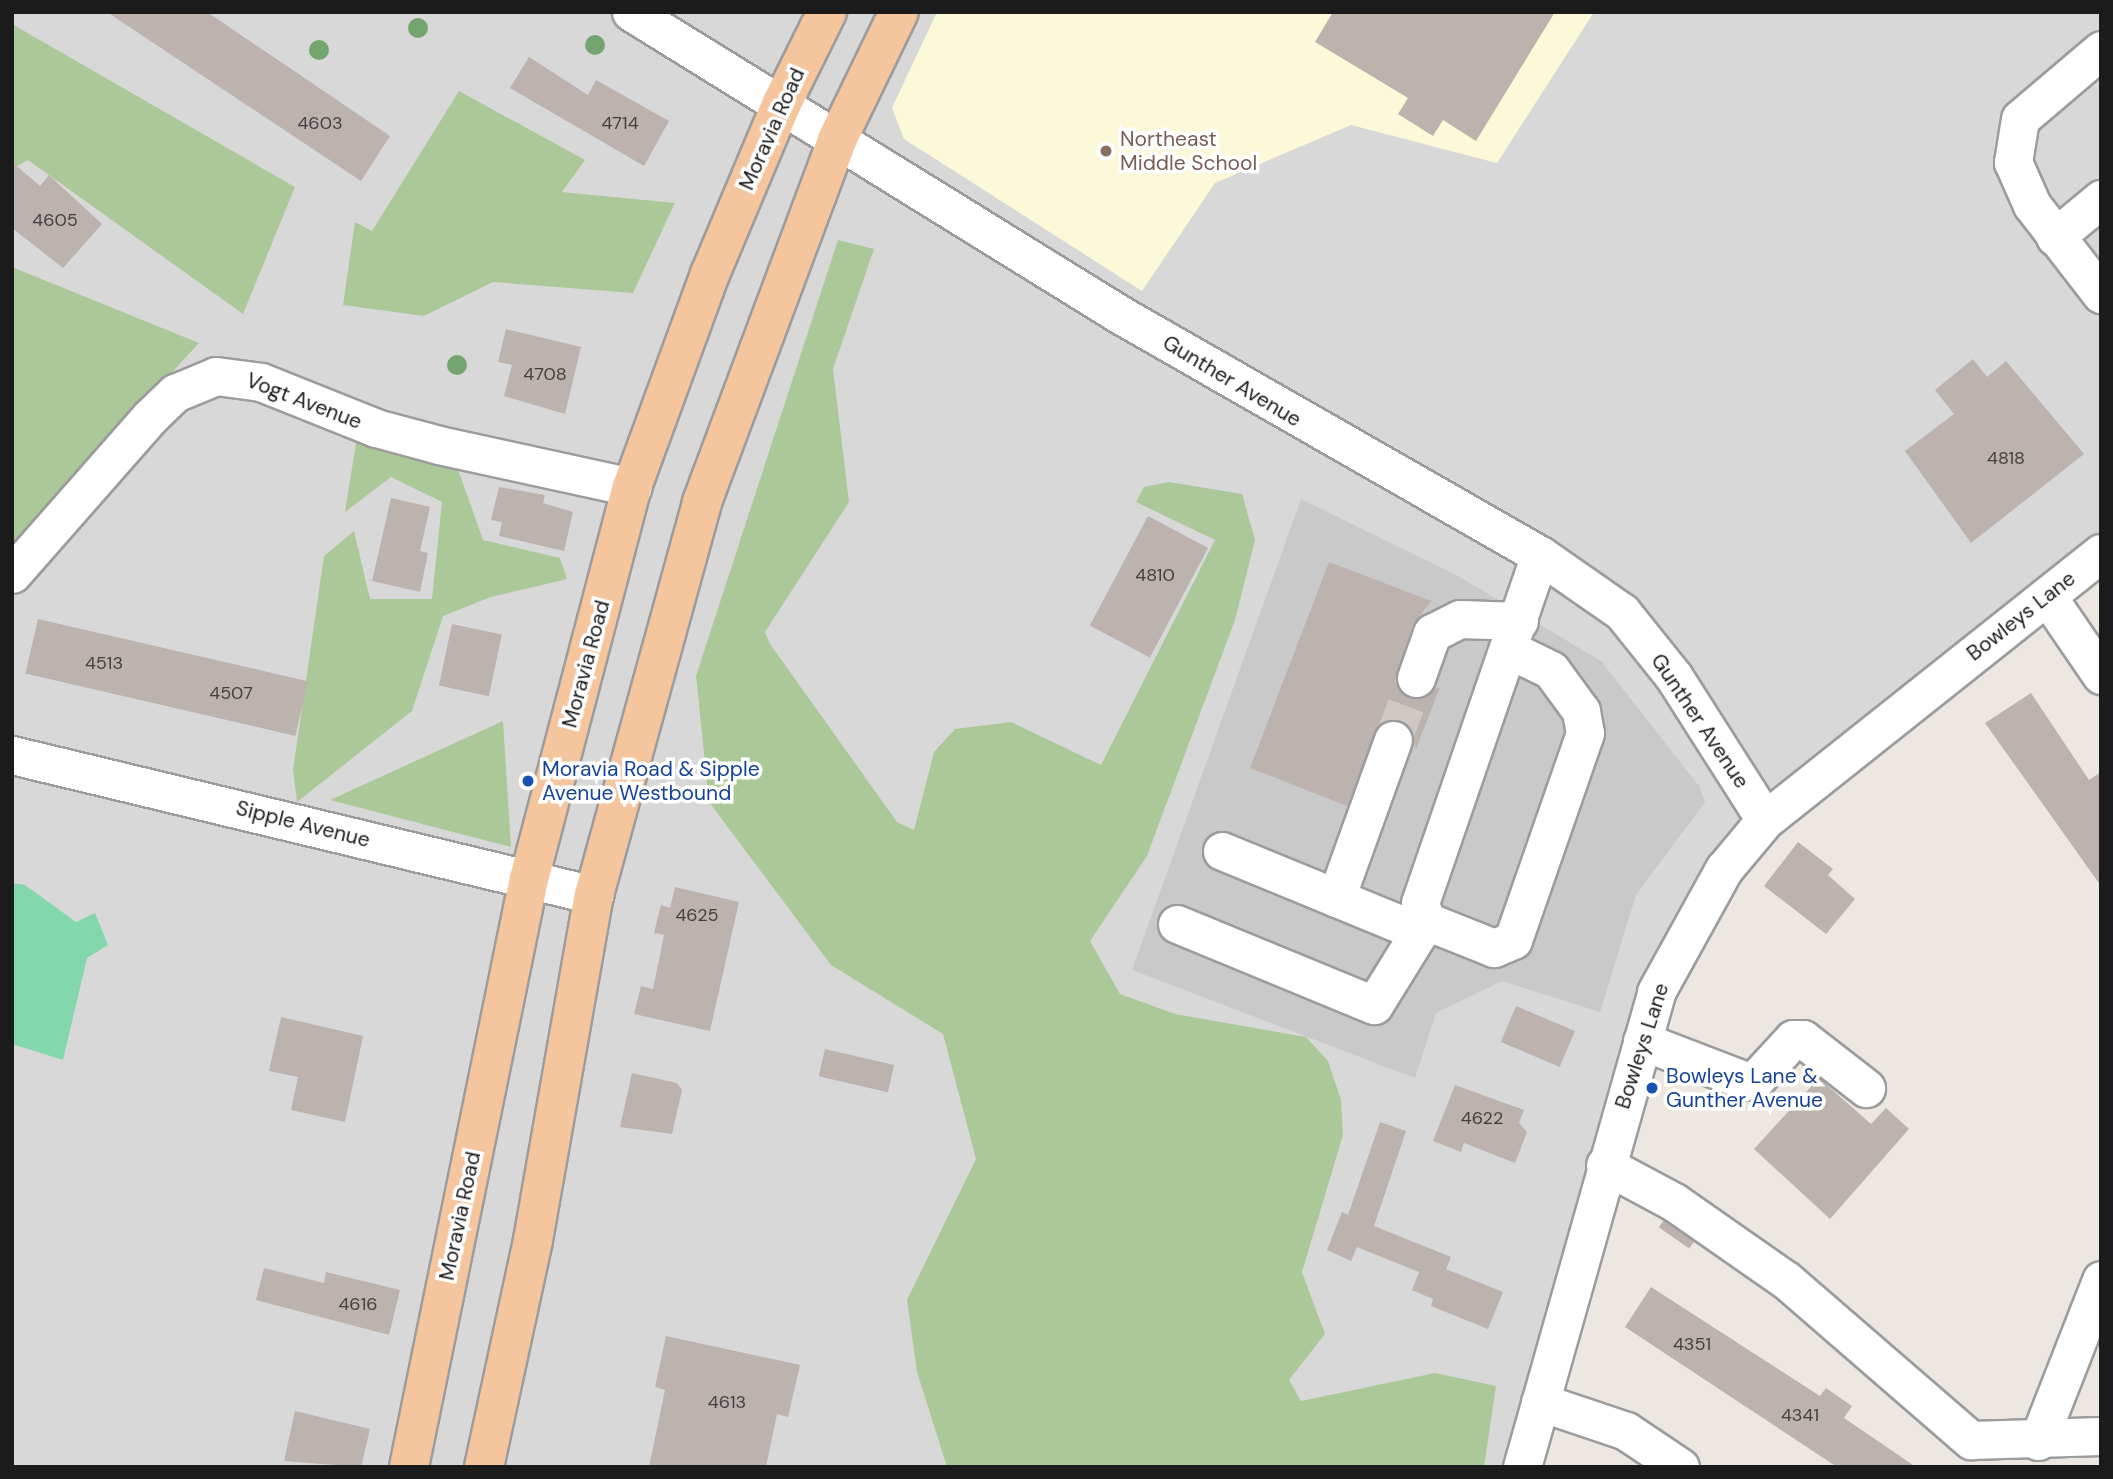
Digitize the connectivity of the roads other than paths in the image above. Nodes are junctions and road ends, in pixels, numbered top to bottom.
1 (631, 12) edge
2 (827, 12) edge
3 (899, 12) edge
4 (2101, 50) edge
5 (782, 103) junction
6 (837, 140) junction
7 (2101, 199) edge
8 (2056, 237) junction
9 (2101, 294) edge
10 (632, 487) junction
11 (2101, 553) edge
12 (1540, 555) junction
13 (12, 574) edge
14 (2046, 596) junction
15 (1515, 636) junction
16 (2101, 675) edge
17 (1416, 678) tunnel mouth
18 (1393, 740) tunnel mouth
19 (12, 755) edge
20 (1765, 820) junction
21 (1222, 851) dead end
22 (529, 879) junction
23 (594, 895) junction
24 (1336, 898) junction
25 (1177, 924) dead end
26 (1422, 926) junction
27 (1642, 1041) junction
28 (1866, 1088) dead end
29 (1605, 1165) junction
30 (2101, 1280) edge
31 (1540, 1402) junction
32 (2101, 1436) edge
33 (2038, 1441) junction
34 (409, 1467) edge
35 (484, 1467) edge
36 (1522, 1467) edge
37 (1680, 1467) edge

1 - 5 street, Gunther Avenue
2 - 5 main road, Moravia Road
3 - 6 main road
4 - 8 street
5 - 6 street, Gunther Avenue
5 - 10 main road, Moravia Road
6 - 12 street, Gunther Avenue
6 - 23 main road
7 - 8 street
8 - 9 street
10 - 13 street, Vogt Avenue
10 - 22 main road, Moravia Road
11 - 14 street, Bowleys Lane
12 - 15 street
12 - 20 street, Gunther Avenue
14 - 16 street
14 - 20 street, Bowleys Lane
15 - 17 street
15 - 26 street
15 - 26 street
18 - 24 street
19 - 22 street, Sipple Avenue
20 - 27 street, Bowleys Lane
21 - 24 street
22 - 23 street, Sipple Avenue
22 - 34 main road, Moravia Road
23 - 35 main road
24 - 26 street
25 - 26 street
27 - 28 street
27 - 29 street, Bowleys Lane
29 - 31 street, Bowleys Lane
29 - 33 street
30 - 33 street
31 - 36 street, Bowleys Lane
31 - 37 street
32 - 33 street

